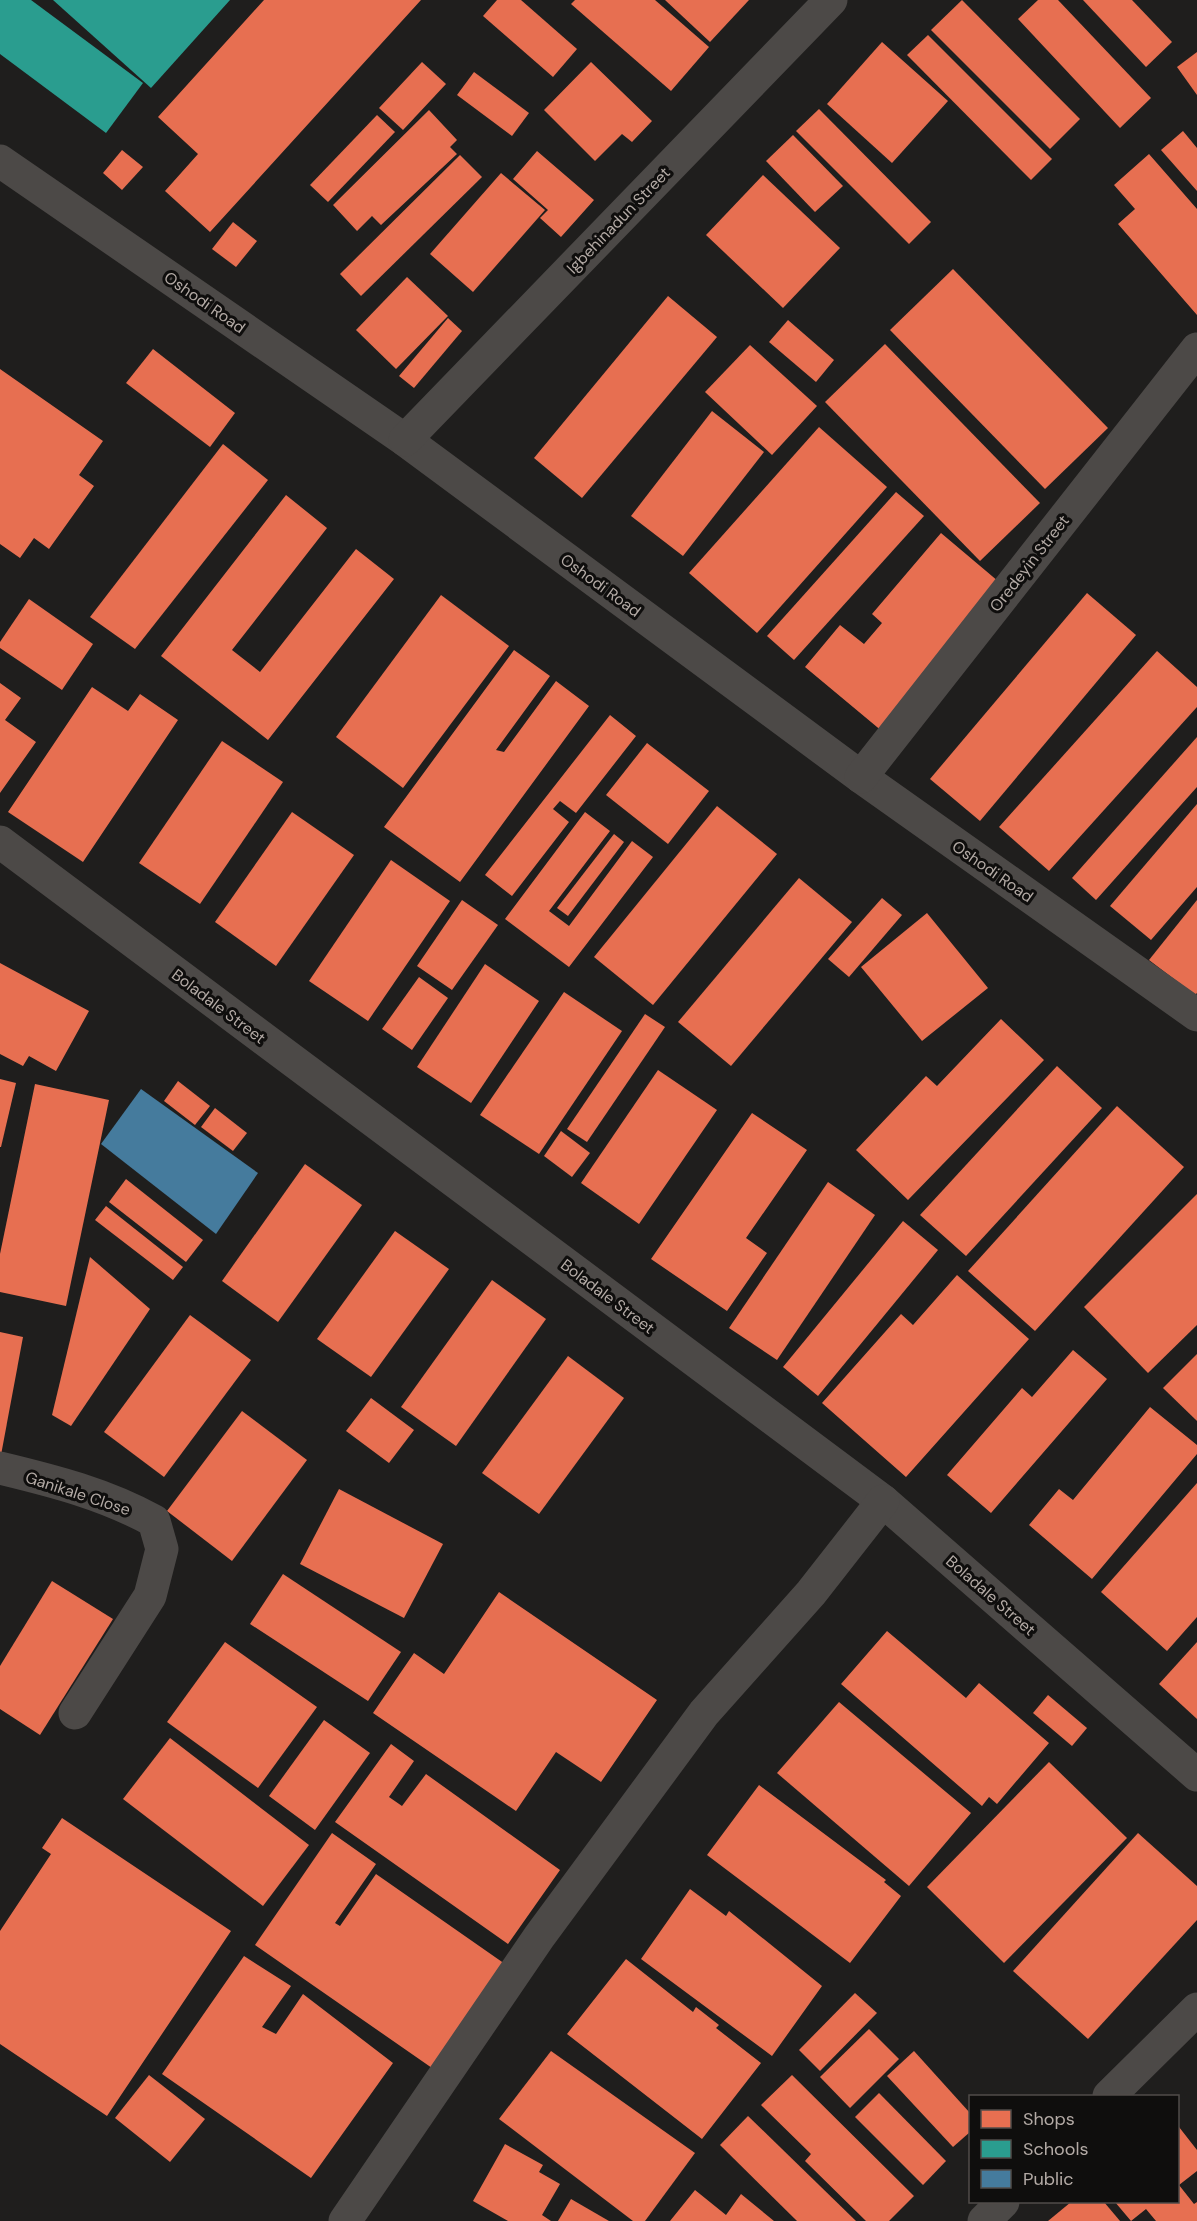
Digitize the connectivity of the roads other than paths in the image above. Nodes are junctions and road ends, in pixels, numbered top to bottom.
1 (831, 0) edge
2 (0, 161) edge
3 (1197, 349) edge
4 (405, 440) junction
5 (861, 777) junction
6 (0, 842) edge
7 (1197, 1015) edge
8 (0, 1468) edge
9 (883, 1501) junction
10 (75, 1713) dead end
11 (1197, 1774) edge
12 (1197, 2009) edge
13 (1111, 2095) edge
14 (1002, 2203) edge
15 (345, 2221) edge
16 (984, 2221) edge

1 - 4 street, Igbehinadun Street
2 - 4 street, Oshodi Road
3 - 5 street, Oredeyin Street
4 - 5 street, Oshodi Road
5 - 7 street, Oshodi Road
6 - 9 street, Boladale Street
8 - 10 street, Ganikale Close
9 - 11 street, Boladale Street
9 - 15 street
12 - 13 street
14 - 16 street

